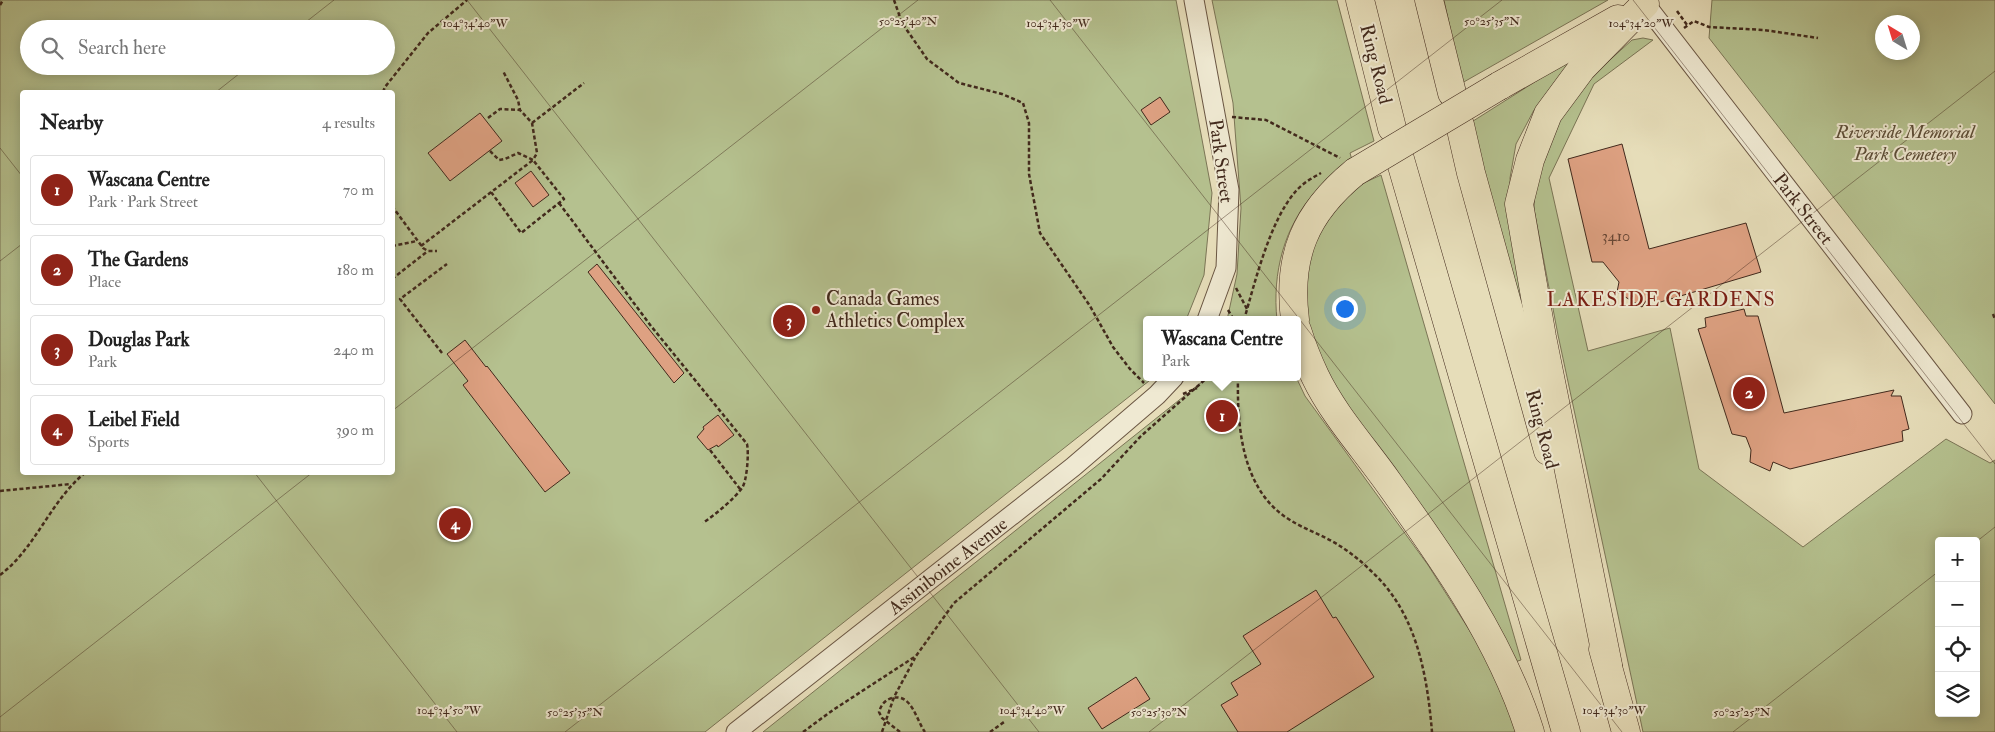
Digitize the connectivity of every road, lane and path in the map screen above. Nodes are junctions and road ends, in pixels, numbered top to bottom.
1 (4, 0) edge
2 (468, 0) edge
3 (894, 0) edge
4 (1194, 0) edge
5 (1360, 0) edge
6 (1430, 0) edge
7 (1645, 4) junction
8 (0, 5) edge
9 (1677, 11) dead end
10 (1694, 21) dead end
11 (1687, 25) dead end
12 (1818, 38) dead end
13 (503, 71) dead end
14 (584, 83) dead end
15 (384, 90) edge
16 (1452, 93) dead end
17 (520, 110) junction
18 (1215, 115) junction
19 (488, 118) dead end
20 (532, 124) junction
21 (1460, 125) dead end
22 (1392, 128) dead end
23 (490, 151) dead end
24 (533, 160) junction
25 (1400, 160) dead end
26 (1350, 166) junction
27 (491, 192) junction
28 (559, 203) junction
29 (395, 210) edge
30 (417, 241) junction
31 (395, 245) edge
32 (421, 246) junction
33 (428, 251) junction
34 (437, 251) dead end
35 (447, 264) dead end
36 (395, 277) edge
37 (1993, 314) dead end
38 (1208, 316) edge
39 (1295, 316) edge
40 (1995, 319) edge
41 (1301, 343) edge
42 (442, 353) dead end
43 (1170, 381) edge
44 (1203, 381) edge
45 (1238, 381) edge
46 (1157, 395) junction
47 (1962, 414) dead end
48 (710, 450) dead end
49 (82, 475) edge
50 (72, 484) junction
51 (740, 489) junction
52 (0, 491) edge
53 (703, 523) dead end
54 (0, 575) edge
55 (916, 656) junction
56 (1608, 665) junction
57 (894, 697) junction
58 (886, 721) junction
59 (1004, 722) dead end
60 (736, 732) edge
61 (803, 732) edge
62 (882, 732) edge
63 (900, 732) edge
64 (925, 732) edge
65 (990, 732) edge
66 (1432, 732) edge
67 (1530, 732) edge
68 (1566, 732) edge
69 (1626, 732) edge

1 - 8 path
2 - 15 path
3 - 46 path
4 - 18 street, Park Street
5 - 22 highway, Ring Road
6 - 16 highway
7 - 26 highway, bridge
7 - 47 street, Park Street
7 - 56 highway
9 - 11 path
10 - 12 path
13 - 17 path
14 - 20 path
17 - 19 path
17 - 20 path
18 - 26 path
18 - 38 street, Park Street
20 - 24 path
21 - 56 highway, Ring Road
23 - 24 path
24 - 27 path
24 - 28 path
25 - 68 highway
26 - 39 highway
27 - 28 path
27 - 32 path
28 - 51 path
29 - 30 path
30 - 31 path
30 - 32 path
32 - 33 path
33 - 34 path
33 - 36 path
35 - 42 path
37 - 40 path
41 - 67 highway
43 - 46 street
44 - 55 path
45 - 66 path
46 - 60 street, Assiniboine Avenue
48 - 51 path
49 - 50 path
50 - 52 path
50 - 54 path
51 - 53 path
55 - 57 path
55 - 61 path
56 - 69 highway, Ring Road
57 - 58 path
57 - 58 path
57 - 64 path
58 - 62 path
58 - 63 path
59 - 65 path

